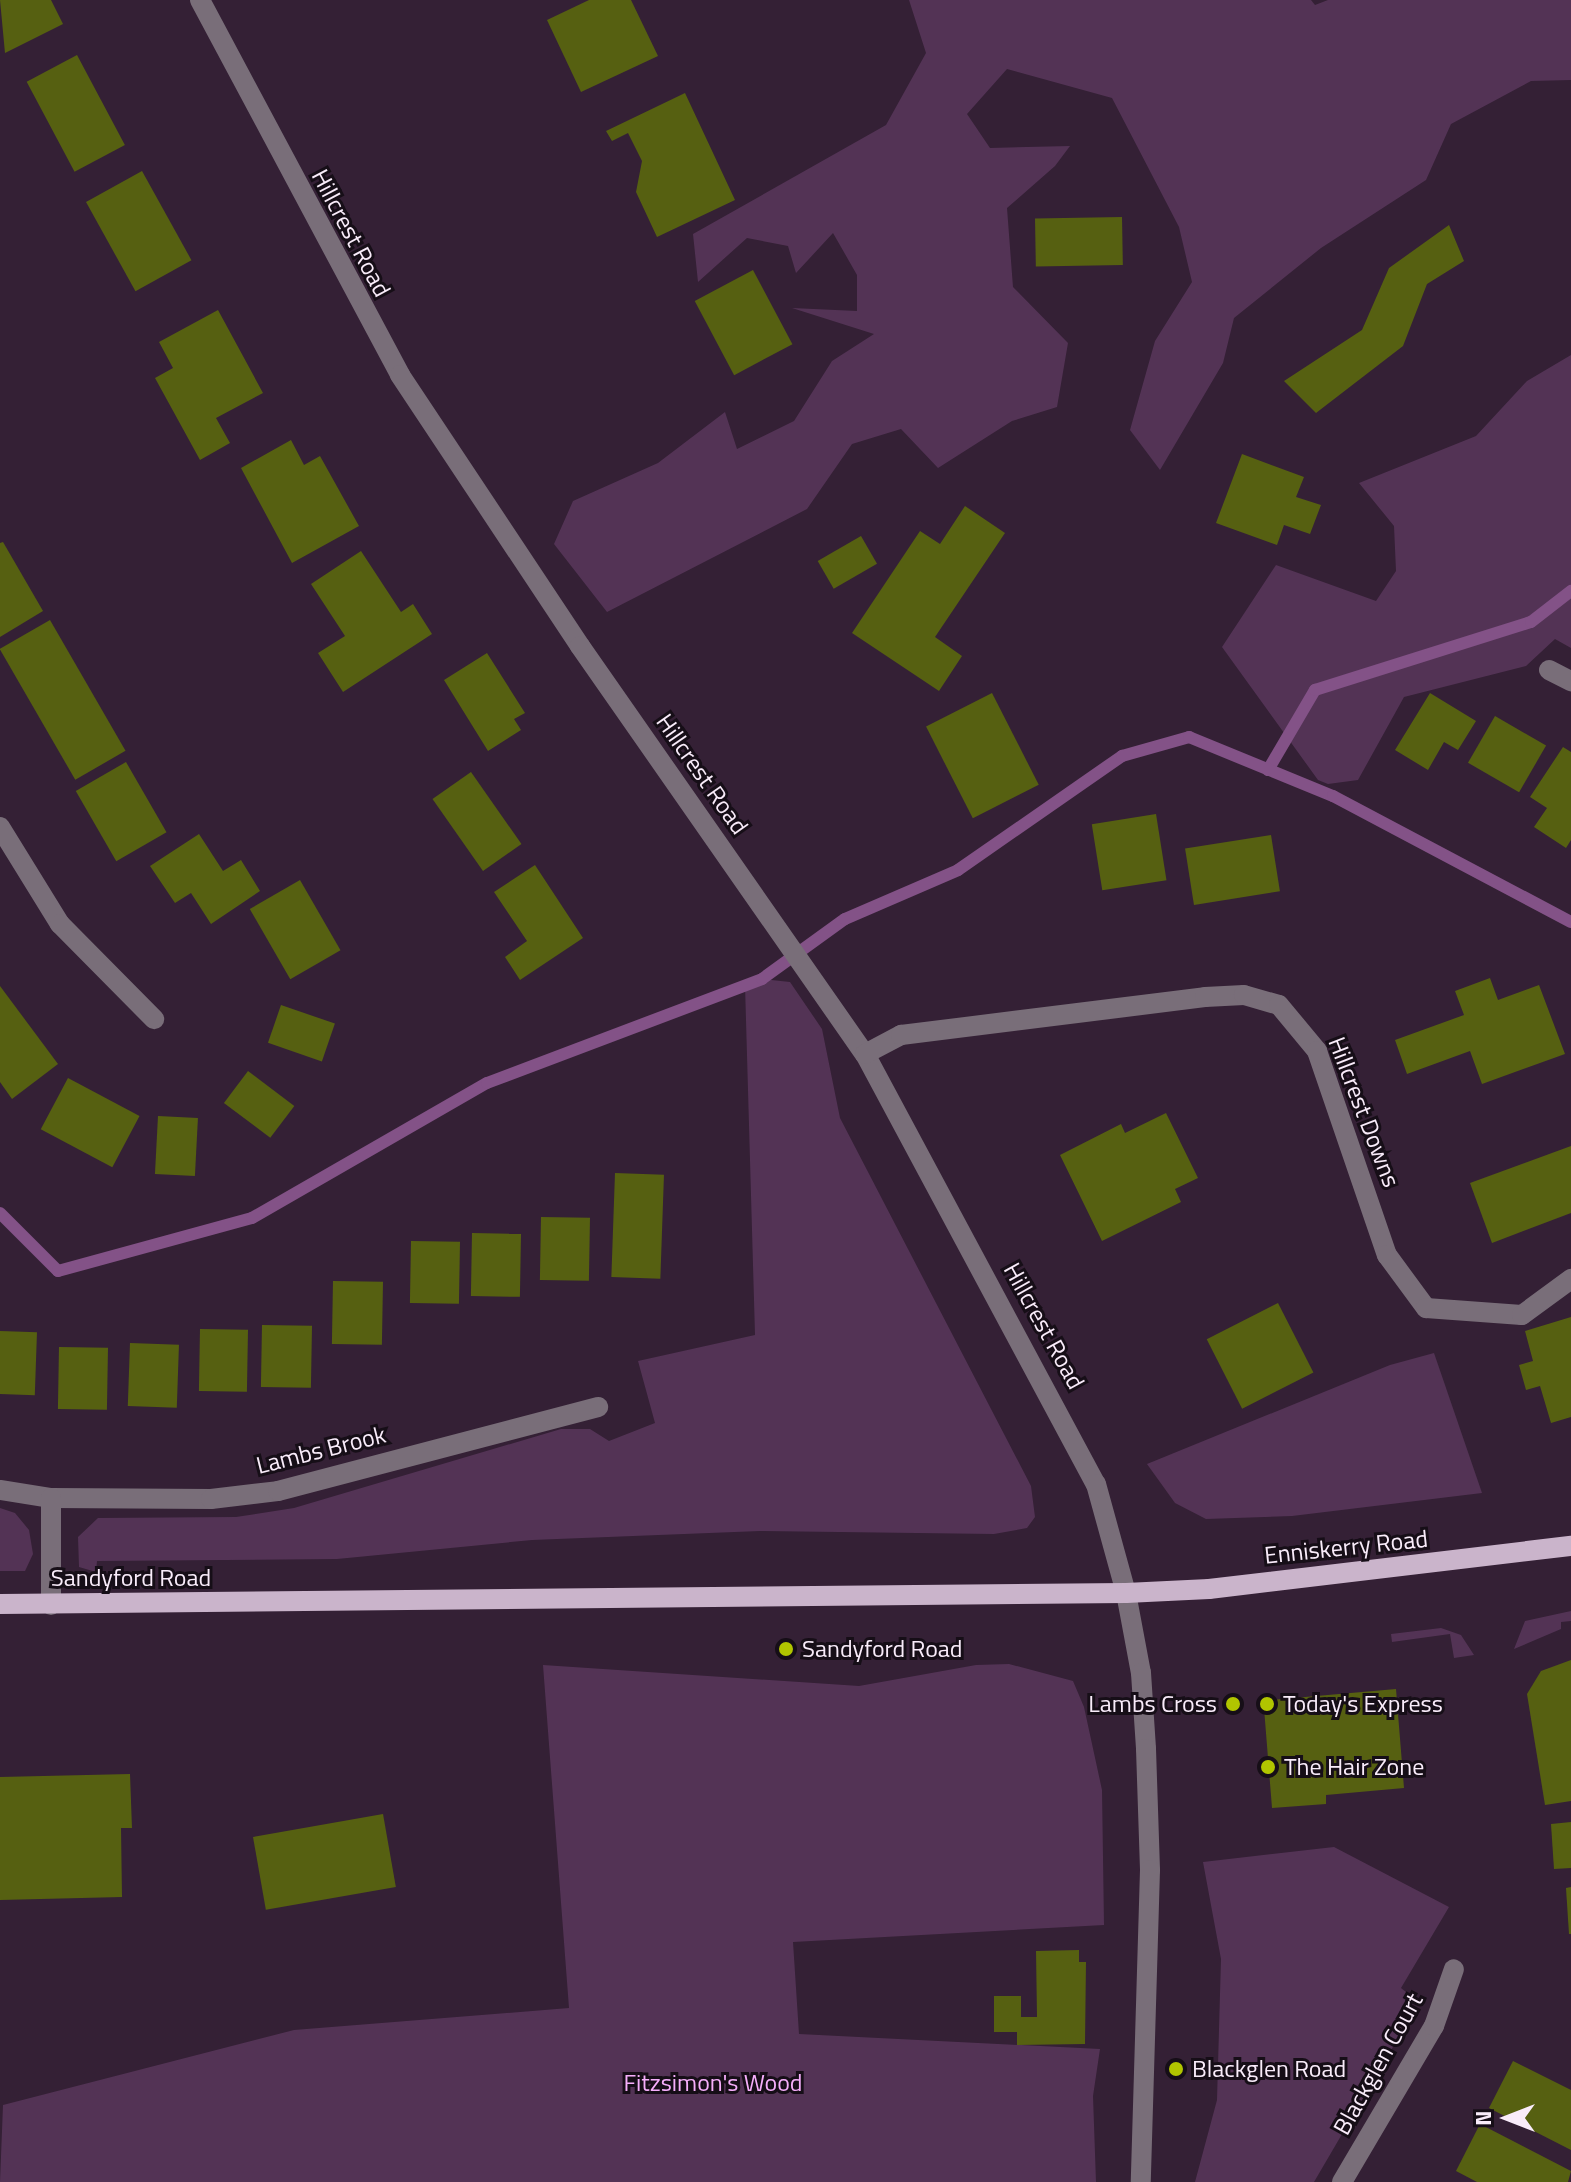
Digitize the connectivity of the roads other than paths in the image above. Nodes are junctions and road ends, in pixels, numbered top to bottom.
1 (200, 0) edge
2 (1549, 670) dead end
3 (1571, 681) edge
4 (0, 827) edge
5 (154, 1019) dead end
6 (865, 1054) junction
7 (1571, 1279) edge
8 (598, 1407) dead end
9 (0, 1490) edge
10 (51, 1498) junction
11 (1571, 1546) edge
12 (1126, 1593) junction
13 (0, 1604) edge
14 (51, 1605) junction
15 (1454, 1969) dead end
16 (1141, 2182) edge
17 (1342, 2182) edge

1 - 6 street, Hillcrest Road
2 - 3 street
4 - 5 street
6 - 7 street, Hillcrest Downs
6 - 12 street, Hillcrest Road
8 - 10 street, Lambs Brook
9 - 10 street, Lambs Brook
10 - 14 street
11 - 12 main road, Enniskerry Road
12 - 14 main road, Sandyford Road
12 - 16 street
13 - 14 main road, Sandyford Road
15 - 17 street, Blackglen Court

